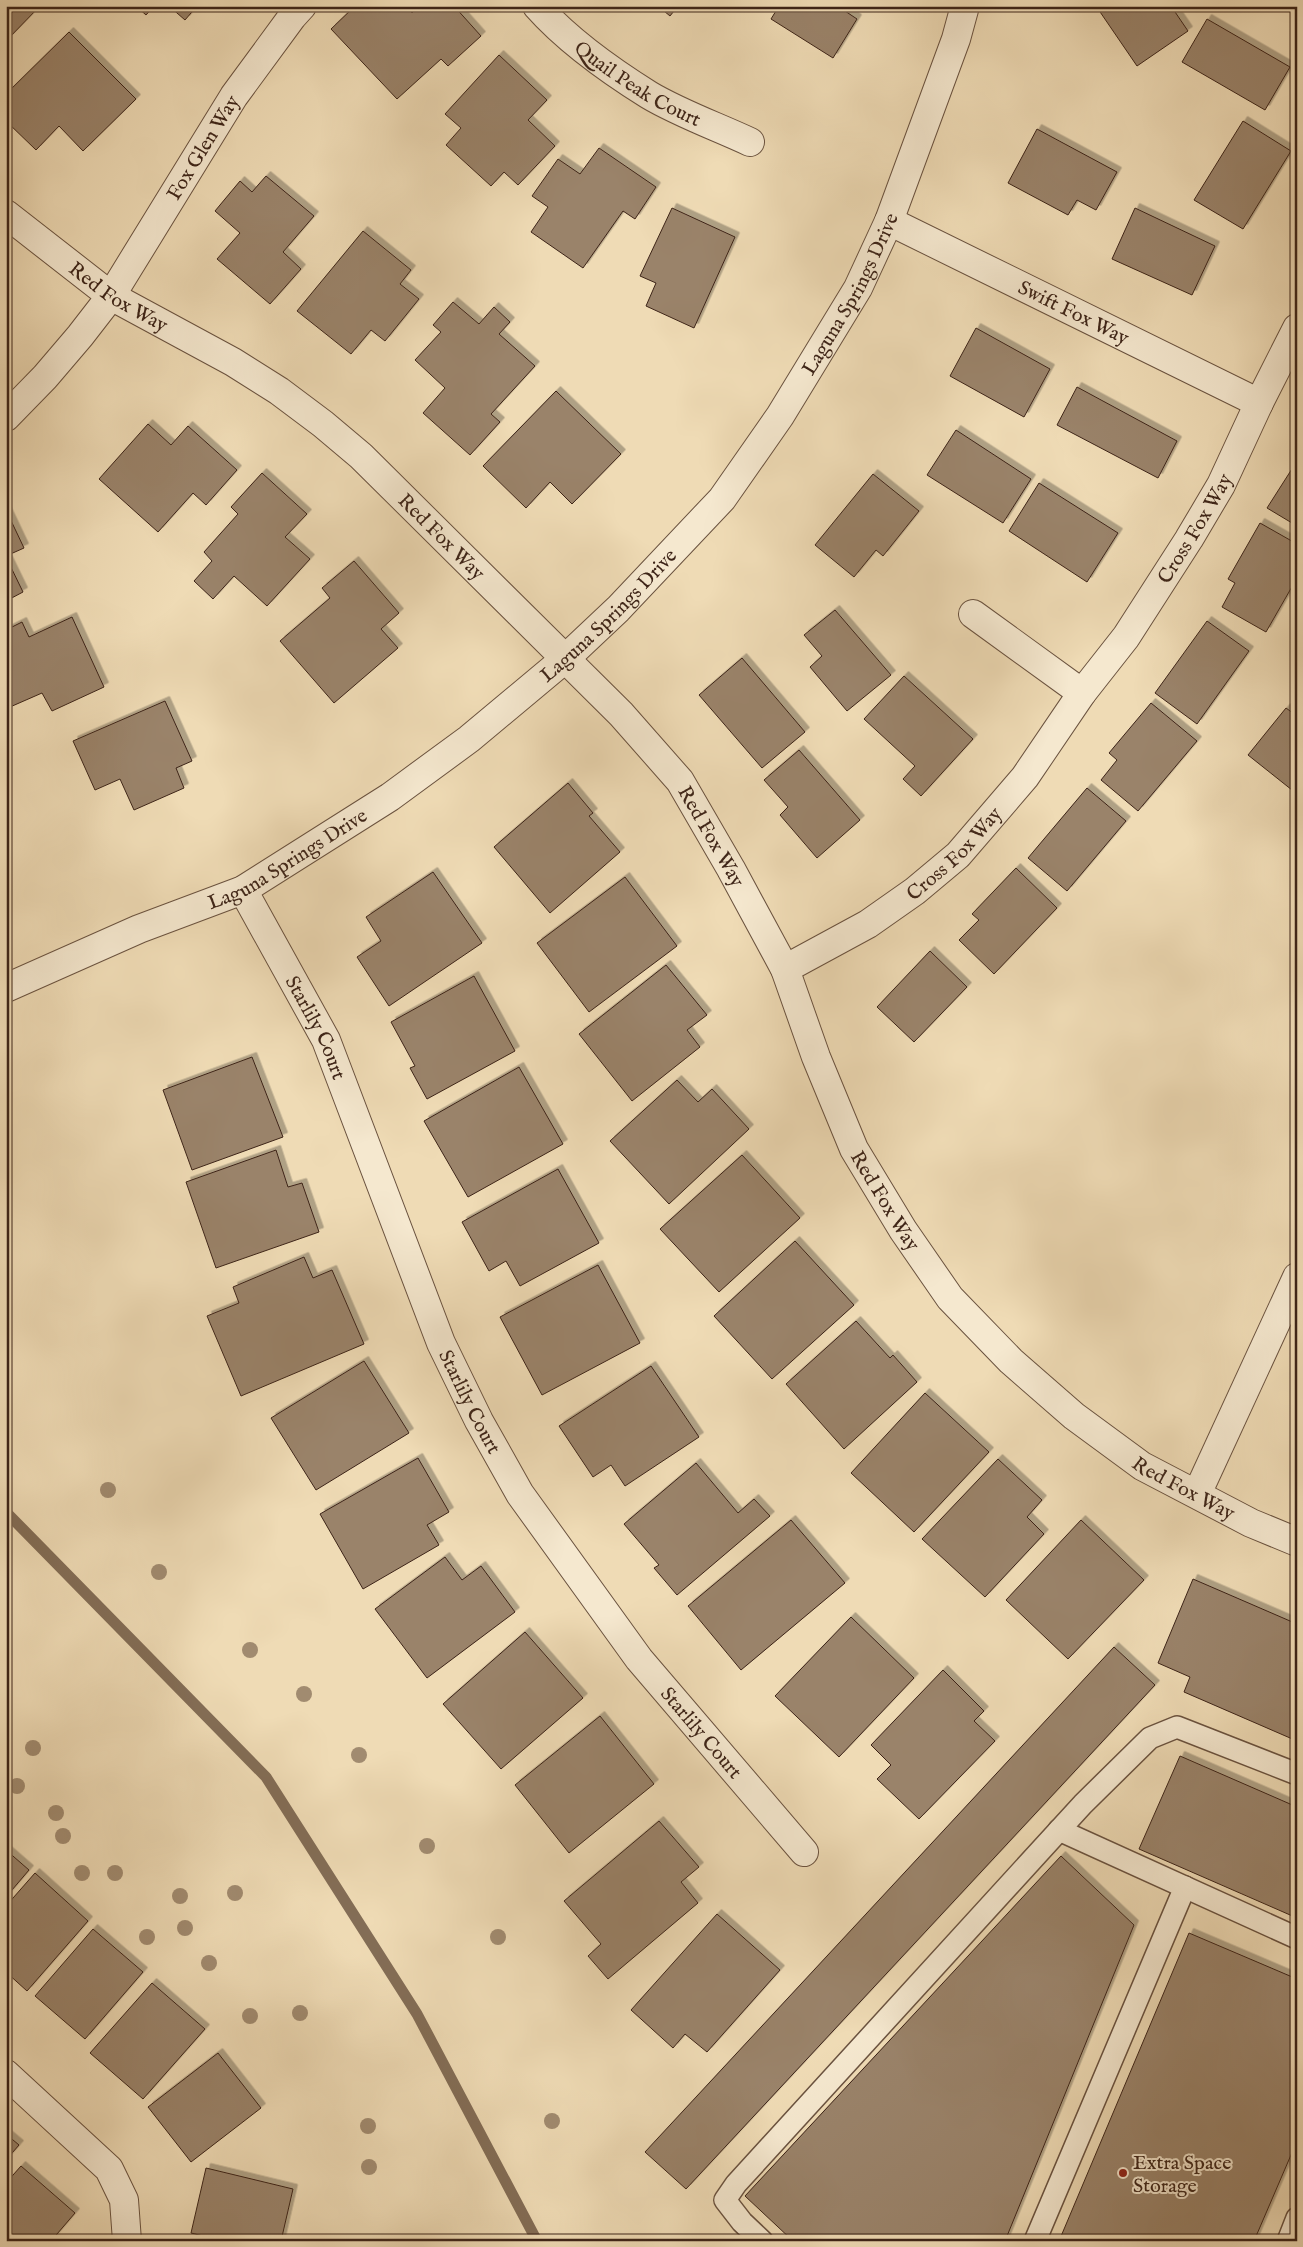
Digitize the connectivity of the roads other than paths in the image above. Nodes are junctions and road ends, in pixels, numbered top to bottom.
1 (302, 6) edge
2 (537, 6) edge
3 (964, 6) edge
4 (750, 142) dead end
5 (6, 214) edge
6 (889, 220) junction
7 (111, 296) junction
8 (1297, 328) edge
9 (1259, 404) junction
10 (6, 417) edge
11 (973, 614) dead end
12 (566, 658) junction
13 (1082, 692) junction
14 (242, 890) junction
15 (785, 969) junction
16 (6, 988) edge
17 (1296, 1282) edge
18 (1197, 1494) junction
19 (1297, 1542) edge
20 (1297, 1774) edge
21 (1059, 1830) junction
22 (804, 1852) dead end
23 (1185, 1887) junction
24 (1297, 1938) edge
25 (6, 2074) edge
26 (1297, 2218) edge
27 (127, 2241) edge
28 (762, 2241) edge
29 (1035, 2241) edge
30 (1288, 2241) edge

1 - 7 street, Fox Glen Way
2 - 4 street, Quail Peak Court
3 - 6 street, Laguna Springs Drive
5 - 7 street, Red Fox Way
6 - 9 street, Swift Fox Way
6 - 12 street, Laguna Springs Drive
7 - 10 street, Fox Glen Way
7 - 12 street, Red Fox Way
8 - 9 street, Cross Fox Way
9 - 13 street, Cross Fox Way
11 - 13 street
12 - 14 street, Laguna Springs Drive
12 - 15 street, Red Fox Way
13 - 15 street, Cross Fox Way
14 - 16 street, Laguna Springs Drive
14 - 22 street, Starlily Court
15 - 18 street, Red Fox Way
17 - 18 street
18 - 19 street, Red Fox Way
20 - 21 lane
21 - 23 lane
21 - 28 lane
23 - 24 lane
23 - 29 lane
25 - 27 street
26 - 30 lane

